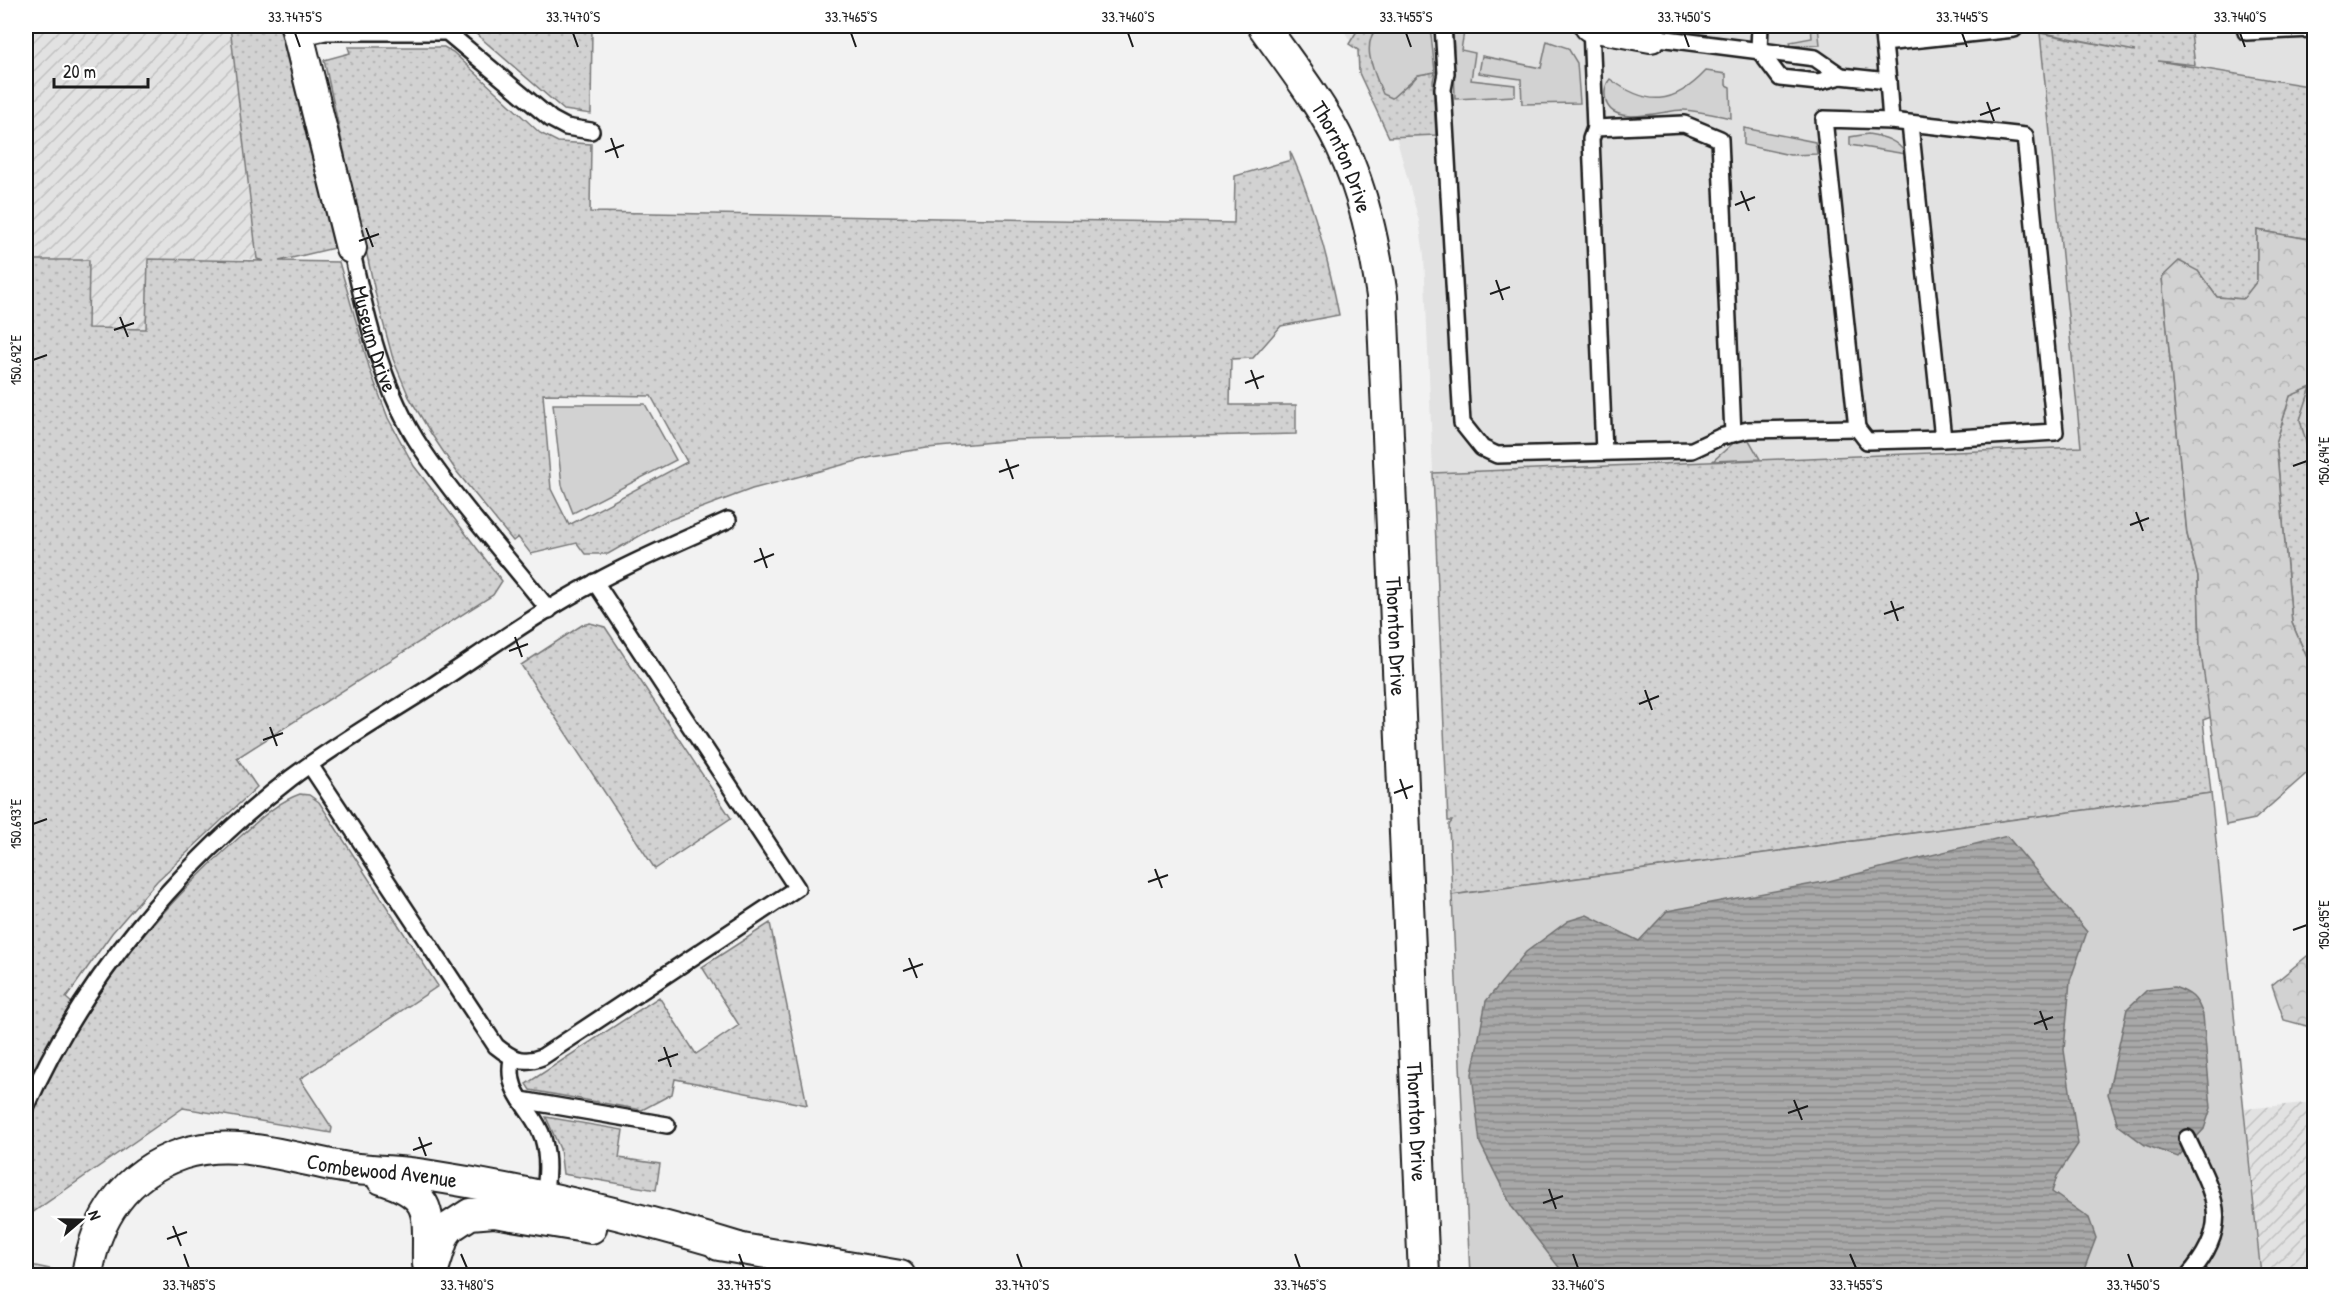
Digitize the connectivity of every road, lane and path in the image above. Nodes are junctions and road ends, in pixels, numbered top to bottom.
1 (1263, 26) edge
2 (1443, 26) edge
3 (1591, 26) edge
4 (1760, 26) edge
5 (1882, 26) edge
6 (2014, 26) edge
7 (2245, 26) edge
8 (2314, 29) edge
9 (297, 32) edge
10 (1651, 37) joint
11 (1884, 43) junction
12 (1759, 51) junction
13 (1841, 76) junction
14 (1888, 81) junction
15 (1891, 122) junction
16 (1910, 124) junction
17 (1595, 128) junction
18 (591, 131) dead end
19 (351, 248) joint
20 (1857, 428) junction
21 (1733, 434) junction
22 (1943, 439) junction
23 (1604, 452) junction
24 (728, 520) dead end
25 (595, 582) junction
26 (549, 610) junction
27 (310, 765) junction
28 (512, 1059) junction
29 (521, 1101) junction
30 (26, 1108) edge
31 (667, 1125) dead end
32 (2187, 1138) dead end
33 (348, 1168) junction
34 (544, 1198) junction
35 (739, 1248) junction
36 (87, 1275) edge
37 (429, 1275) edge
38 (900, 1275) edge
39 (1424, 1275) edge
40 (2188, 1275) edge

1 - 39 street, Thornton Drive
2 - 23 lane
3 - 10 street
3 - 17 lane
4 - 12 lane
5 - 11 lane
6 - 11 lane
7 - 8 lane
9 - 18 lane
9 - 19 street, Museum Drive
10 - 12 lane
11 - 14 lane
12 - 13 lane
12 - 13 lane
13 - 14 lane
14 - 15 lane
15 - 16 lane
15 - 20 lane
16 - 22 lane
16 - 22 lane
17 - 21 lane
17 - 23 lane
19 - 26 lane, Museum Drive
20 - 21 lane
20 - 22 lane
21 - 23 lane
24 - 25 lane
25 - 26 lane
25 - 28 lane
26 - 27 lane
27 - 28 lane
27 - 30 lane
28 - 29 lane
29 - 31 lane
29 - 34 lane
32 - 40 lane
33 - 34 street, Combewood Avenue
33 - 36 street, Combewood Avenue
33 - 37 street
34 - 35 street, Combewood Avenue
35 - 37 street, Combewood Avenue
35 - 38 street, Combewood Avenue

